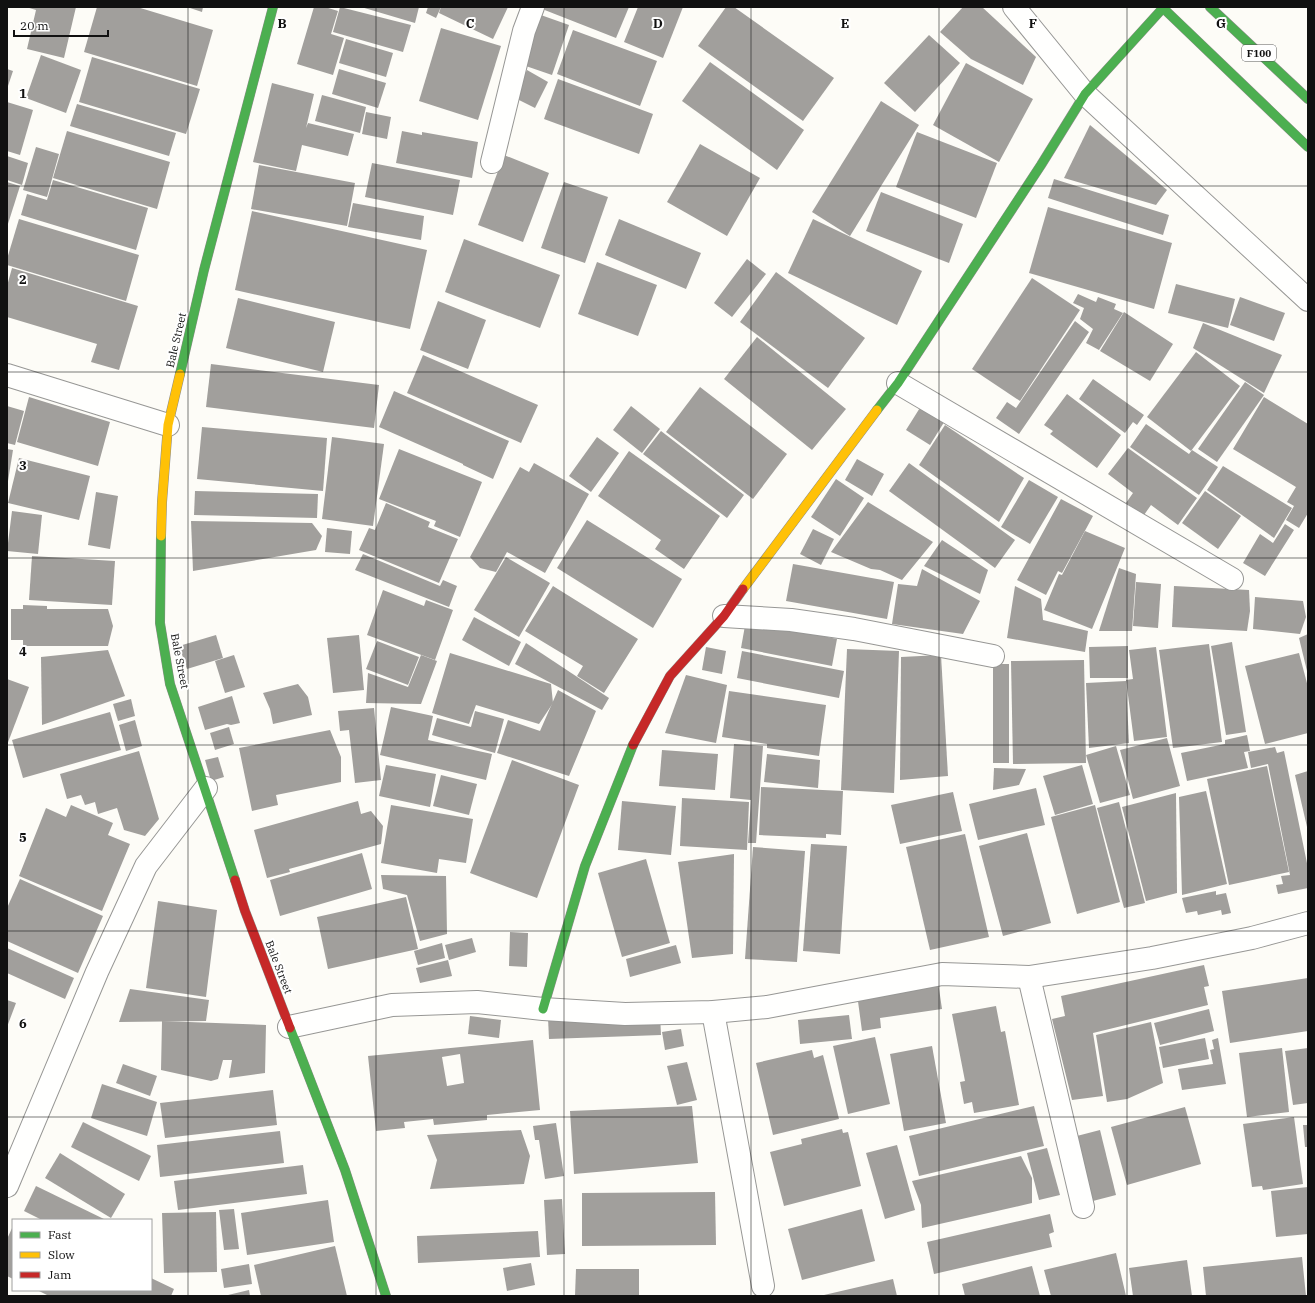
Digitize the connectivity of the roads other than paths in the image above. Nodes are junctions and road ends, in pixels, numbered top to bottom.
1 (273, 7) edge
2 (533, 7) edge
3 (1014, 7) edge
4 (1163, 7) edge
5 (1210, 7) edge
6 (1085, 94) junction
7 (1308, 99) edge
8 (1308, 147) edge
9 (492, 162) dead end
10 (1308, 300) edge
11 (7, 375) edge
12 (898, 383) junction
13 (168, 425) junction
14 (1232, 579) dead end
15 (724, 616) junction
16 (993, 656) dead end
17 (206, 788) junction
18 (1308, 923) edge
19 (1029, 977) junction
20 (543, 1009) junction
21 (713, 1012) junction
22 (289, 1027) junction
23 (7, 1186) edge
24 (1084, 1207) dead end
25 (763, 1286) dead end
26 (386, 1296) edge

1 - 13 main road, Bale Street
2 - 9 street
3 - 6 street
4 - 6 main road
4 - 8 main road
5 - 7 main road, F100
6 - 10 street
6 - 12 main road
11 - 13 street
12 - 14 street
12 - 15 main road
13 - 17 main road, Bale Street
15 - 16 street
15 - 20 main road
17 - 22 main road, Bale Street
17 - 23 street
18 - 19 street
19 - 21 street
19 - 24 street
20 - 21 street
20 - 22 street
21 - 25 street
22 - 26 main road, Bale Street

